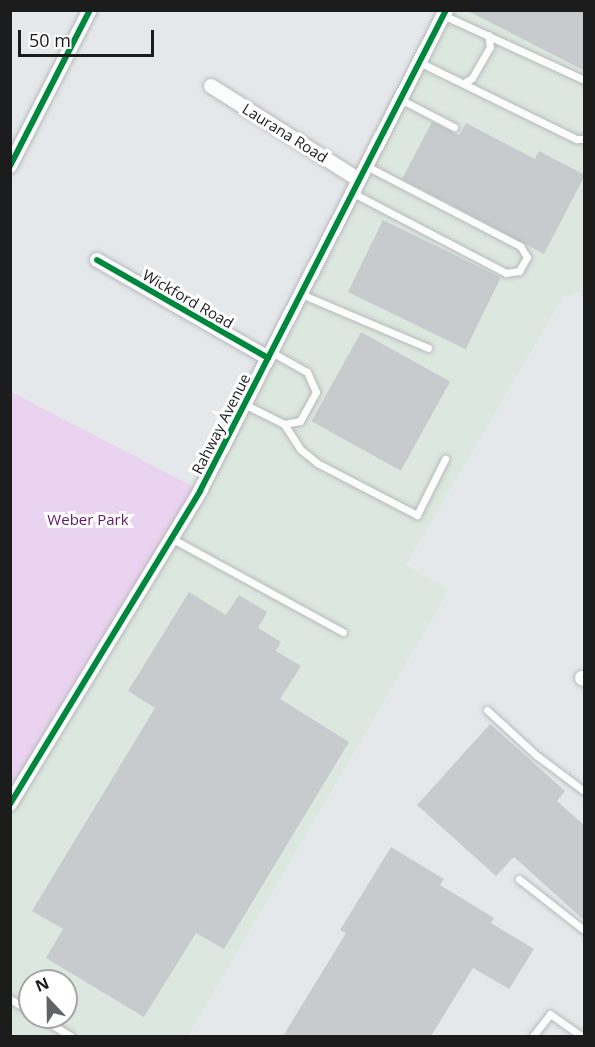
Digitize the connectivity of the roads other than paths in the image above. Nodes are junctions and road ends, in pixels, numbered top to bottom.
1 (90, 10) edge
2 (444, 13) edge
3 (488, 35) junction
4 (419, 62) junction
5 (585, 80) edge
6 (464, 83) junction
7 (211, 86) dead end
8 (400, 99) junction
9 (454, 127) dead end
10 (585, 140) edge
11 (10, 166) edge
12 (366, 166) junction
13 (356, 187) junction
14 (97, 261) dead end
15 (301, 294) junction
16 (428, 348) dead end
17 (269, 355) junction
18 (244, 404) junction
19 (284, 424) junction
20 (445, 459) dead end
21 (171, 538) junction
22 (343, 632) dead end
23 (487, 710) dead end
24 (585, 791) edge
25 (10, 804) edge
26 (519, 879) dead end
27 (585, 930) edge
28 (533, 1036) edge
29 (581, 1036) edge

1 - 11 street
2 - 3 lane
2 - 4 street, Rahway Avenue
3 - 5 lane
3 - 6 lane
4 - 6 lane
4 - 8 street, Rahway Avenue
6 - 10 lane
7 - 13 street, Laurana Road
8 - 9 lane
8 - 12 street, Rahway Avenue
12 - 13 street, Rahway Avenue
12 - 13 lane
13 - 15 street, Rahway Avenue
14 - 17 street, Wickford Road
15 - 16 lane
15 - 17 street, Rahway Avenue
17 - 18 street, Rahway Avenue
17 - 19 lane
18 - 19 lane
18 - 21 street, Rahway Avenue
19 - 20 lane
21 - 22 lane
21 - 25 street, Rahway Avenue
23 - 24 lane
26 - 27 lane
28 - 29 lane

